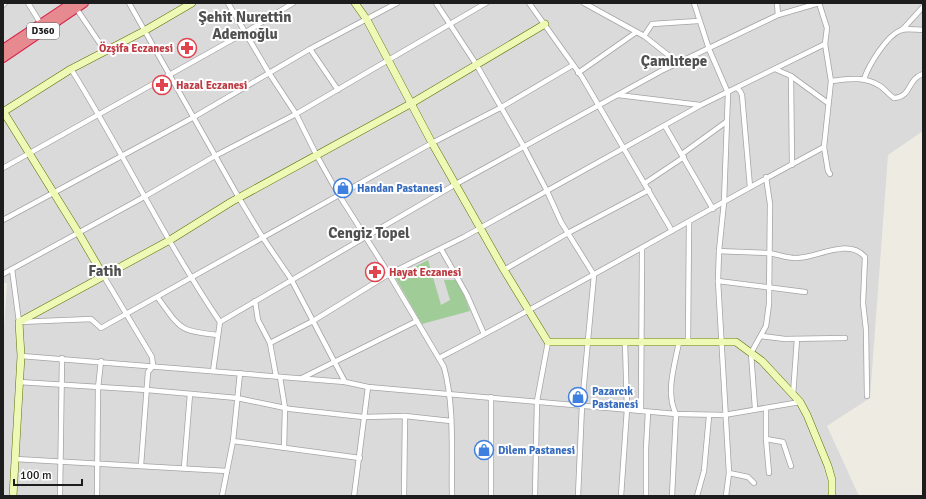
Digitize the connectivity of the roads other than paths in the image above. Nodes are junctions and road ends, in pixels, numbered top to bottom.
1 (28, 3) edge
2 (84, 3) edge
3 (128, 3) edge
4 (192, 3) edge
5 (228, 3) edge
6 (292, 3) edge
7 (355, 3) edge
8 (397, 3) edge
9 (436, 3) edge
10 (486, 3) edge
11 (529, 3) edge
12 (584, 3) edge
13 (694, 3) edge
14 (777, 3) edge
15 (820, 3) edge
16 (74, 6) edge
17 (923, 7) edge
18 (778, 15) junction
19 (367, 20) junction
20 (698, 21) junction
21 (41, 24) junction
22 (450, 24) junction
23 (545, 24) junction
24 (902, 30) junction
25 (923, 30) edge
26 (144, 31) junction
27 (246, 32) junction
28 (635, 33) junction
29 (644, 36) junction
30 (825, 44) junction
31 (3, 49) edge
32 (310, 49) junction
33 (709, 49) junction
34 (105, 51) junction
35 (3, 58) edge
36 (389, 61) junction
37 (677, 62) junction
38 (476, 64) junction
39 (573, 65) junction
40 (71, 69) junction
41 (775, 69) junction
42 (269, 73) junction
43 (578, 73) junction
44 (923, 74) edge
45 (170, 75) junction
46 (791, 76) junction
47 (864, 79) junction
48 (831, 81) junction
49 (737, 88) junction
50 (338, 90) junction
51 (728, 93) junction
52 (618, 95) junction
53 (412, 103) junction
54 (828, 103) junction
55 (598, 105) junction
56 (701, 105) junction
57 (500, 108) junction
58 (3, 112) edge
59 (99, 114) junction
60 (296, 114) junction
61 (194, 117) junction
62 (726, 122) junction
63 (665, 126) junction
64 (432, 143) junction
65 (524, 147) junction
66 (824, 147) junction
67 (623, 148) junction
68 (30, 154) junction
69 (683, 155) junction
70 (121, 156) junction
71 (215, 156) junction
72 (316, 156) junction
73 (792, 165) junction
74 (3, 168) edge
75 (830, 174) dead end
76 (766, 177) junction
77 (645, 183) junction
78 (456, 184) junction
79 (750, 187) junction
80 (649, 190) junction
81 (547, 191) junction
82 (54, 192) junction
83 (339, 195) junction
84 (144, 197) junction
85 (239, 198) junction
86 (724, 202) junction
87 (712, 209) junction
88 (3, 220) edge
89 (689, 223) junction
90 (481, 228) junction
91 (672, 231) junction
92 (78, 232) junction
93 (568, 233) junction
94 (366, 236) junction
95 (263, 238) junction
96 (170, 240) junction
97 (642, 248) junction
98 (441, 249) junction
99 (719, 251) junction
100 (769, 253) junction
101 (12, 269) junction
102 (504, 270) junction
103 (3, 274) edge
104 (390, 274) junction
105 (103, 275) junction
106 (594, 275) junction
107 (191, 278) junction
108 (291, 279) junction
109 (718, 282) junction
110 (768, 288) junction
111 (805, 292) dead end
112 (158, 298) junction
113 (255, 301) junction
114 (530, 310) junction
115 (126, 315) junction
116 (313, 321) junction
117 (417, 321) junction
118 (19, 322) junction
119 (220, 322) junction
120 (484, 334) junction
121 (218, 335) junction
122 (761, 336) junction
123 (845, 338) dead end
124 (797, 339) junction
125 (548, 342) junction
126 (625, 342) junction
127 (643, 342) junction
128 (679, 342) junction
129 (688, 342) junction
130 (723, 342) junction
131 (270, 343) junction
132 (588, 343) junction
133 (751, 353) junction
134 (20, 356) junction
135 (62, 358) junction
136 (439, 358) junction
137 (101, 362) junction
138 (334, 362) junction
139 (153, 366) junction
140 (213, 371) junction
141 (240, 373) junction
142 (278, 376) junction
143 (302, 378) junction
144 (19, 382) junction
145 (345, 382) junction
146 (62, 385) junction
147 (368, 387) junction
148 (98, 388) junction
149 (147, 390) junction
150 (190, 394) junction
151 (449, 394) junction
152 (793, 395) junction
153 (866, 396) dead end
154 (491, 397) junction
155 (238, 398) junction
156 (537, 401) junction
157 (800, 402) junction
158 (582, 405) junction
159 (286, 408) junction
160 (755, 408) junction
161 (766, 408) junction
162 (627, 409) junction
163 (641, 410) junction
164 (648, 412) junction
165 (676, 414) junction
166 (724, 415) junction
167 (405, 416) junction
168 (709, 416) junction
169 (363, 417) junction
170 (451, 420) junction
171 (766, 439) junction
172 (233, 441) junction
173 (284, 448) junction
174 (360, 458) junction
175 (15, 459) junction
176 (60, 461) junction
177 (97, 463) junction
178 (141, 465) junction
179 (791, 466) dead end
180 (184, 468) junction
181 (227, 471) junction
182 (729, 473) junction
183 (769, 473) dead end
184 (754, 482) dead end
185 (13, 496) edge
186 (60, 496) edge
187 (97, 496) edge
188 (222, 496) edge
189 (354, 496) edge
190 (404, 496) edge
191 (452, 496) edge
192 (491, 496) edge
193 (535, 496) edge
194 (578, 496) edge
195 (621, 496) edge
196 (646, 496) edge
197 (672, 496) edge
198 (697, 496) edge
199 (726, 496) edge
200 (832, 496) edge

1 - 21 street
2 - 16 highway, D360
3 - 26 street
4 - 26 street
5 - 27 street
6 - 27 street
7 - 19 street
8 - 19 street
9 - 22 street
10 - 22 street
11 - 23 street
12 - 28 street
13 - 20 street
14 - 18 street
15 - 18 street
15 - 30 street
16 - 21 highway, D360
16 - 34 street
16 - 35 highway, D360
17 - 24 street
18 - 33 street
19 - 32 street
19 - 36 street
20 - 29 street
20 - 33 street
21 - 31 highway, D360
22 - 36 street
22 - 38 street
23 - 38 street
23 - 39 street
24 - 25 street
24 - 47 street
26 - 34 street
26 - 45 street
27 - 42 street
27 - 45 street
28 - 29 street
28 - 43 street
29 - 37 street
30 - 41 street
30 - 48 street
32 - 42 street
32 - 50 street
33 - 37 street
33 - 51 street
34 - 40 street
36 - 50 street
36 - 53 street
37 - 52 street
38 - 53 street
38 - 57 street
39 - 43 street
39 - 57 street
40 - 58 street
40 - 59 street
41 - 46 street
41 - 49 street
42 - 60 street
42 - 61 street
43 - 55 street
44 - 47 street
45 - 59 street
45 - 61 street
46 - 54 street
46 - 73 street
47 - 48 street
48 - 54 street
49 - 51 street
49 - 79 street
50 - 60 street
51 - 56 street
51 - 62 street
52 - 55 street
52 - 56 street
53 - 64 street
53 - 72 street
54 - 66 street
55 - 65 street
55 - 67 street
56 - 63 street
57 - 64 street
57 - 65 street
58 - 68 street
59 - 68 street
59 - 70 street
60 - 71 street
60 - 72 street
61 - 70 street
61 - 71 street
62 - 69 street
62 - 86 street
63 - 67 street
63 - 69 street
64 - 78 street
64 - 83 street
65 - 78 street
65 - 81 street
66 - 73 street
66 - 75 street
67 - 77 street
67 - 81 street
68 - 74 street
68 - 82 street
69 - 77 street
69 - 87 street
70 - 82 street
70 - 84 street
71 - 84 street
71 - 85 street
72 - 83 street
72 - 85 street
73 - 76 street
76 - 79 street
76 - 100 street
77 - 80 street
78 - 90 street
78 - 94 street
79 - 86 street
80 - 91 street
80 - 93 street
81 - 90 street
81 - 93 street
82 - 88 street
82 - 92 street
83 - 94 street
83 - 95 street
84 - 92 street
84 - 96 street
85 - 95 street
85 - 96 street
86 - 87 street
86 - 99 street
87 - 89 street
89 - 91 street
89 - 129 street
90 - 98 street
90 - 102 street
91 - 97 street
92 - 101 street
92 - 105 street
93 - 102 street
93 - 106 street
94 - 104 street
94 - 108 street
95 - 107 street
95 - 108 street
96 - 105 street
96 - 107 street
97 - 106 street
97 - 127 street
98 - 104 street
98 - 120 street
99 - 100 street
99 - 109 street
100 - 110 street
100 - 153 street
101 - 103 street
101 - 118 street
102 - 114 street
104 - 116 street
104 - 117 street
105 - 115 street
105 - 118 street
106 - 114 street
106 - 132 street
107 - 112 street
107 - 119 street
108 - 113 street
108 - 116 street
109 - 110 street
109 - 130 street
110 - 111 street
110 - 122 street
112 - 115 street
112 - 121 street
113 - 119 street
113 - 131 street
114 - 120 street
114 - 125 street
115 - 118 street
115 - 139 street
116 - 131 street
116 - 138 street
117 - 136 street
117 - 138 street
118 - 134 street
119 - 121 street
120 - 136 street
121 - 140 street
122 - 124 street
122 - 133 street
123 - 124 street
124 - 152 street
125 - 132 street
125 - 156 street
126 - 127 street
126 - 132 street
126 - 162 street
127 - 128 street
127 - 163 street
128 - 129 street
128 - 165 street
129 - 130 street
130 - 133 street
130 - 166 street
131 - 142 street
132 - 158 street
133 - 152 street
133 - 160 street
134 - 135 street
134 - 144 street
135 - 137 street
135 - 146 street
136 - 151 street
137 - 139 street
137 - 148 street
138 - 143 street
138 - 145 street
139 - 140 street
139 - 149 street
140 - 141 street
141 - 142 street
141 - 155 street
142 - 143 street
142 - 159 street
143 - 145 street
144 - 146 street
144 - 175 street
145 - 147 street
146 - 148 street
146 - 176 street
147 - 151 street
147 - 169 street
148 - 149 street
148 - 177 street
149 - 150 street
149 - 178 street
150 - 155 street
150 - 180 street
151 - 154 street
151 - 170 street
152 - 157 street
154 - 156 street
154 - 192 street
155 - 159 street
155 - 172 street
156 - 158 street
156 - 193 street
157 - 161 street
157 - 200 street
158 - 162 street
158 - 194 street
159 - 169 street
159 - 173 street
160 - 161 street
160 - 166 street
161 - 171 street
162 - 163 street
162 - 195 street
163 - 164 street
164 - 165 street
164 - 196 street
165 - 168 street
165 - 197 street
166 - 168 street
166 - 182 street
167 - 169 street
167 - 170 street
167 - 190 street
168 - 198 street
169 - 174 street
170 - 191 street
171 - 179 street
171 - 183 street
172 - 173 street
172 - 181 street
173 - 174 street
174 - 189 street
175 - 176 street
175 - 185 street
176 - 177 street
176 - 186 street
177 - 178 street
177 - 187 street
178 - 180 street
180 - 181 street
181 - 188 street
182 - 184 street
182 - 199 street

